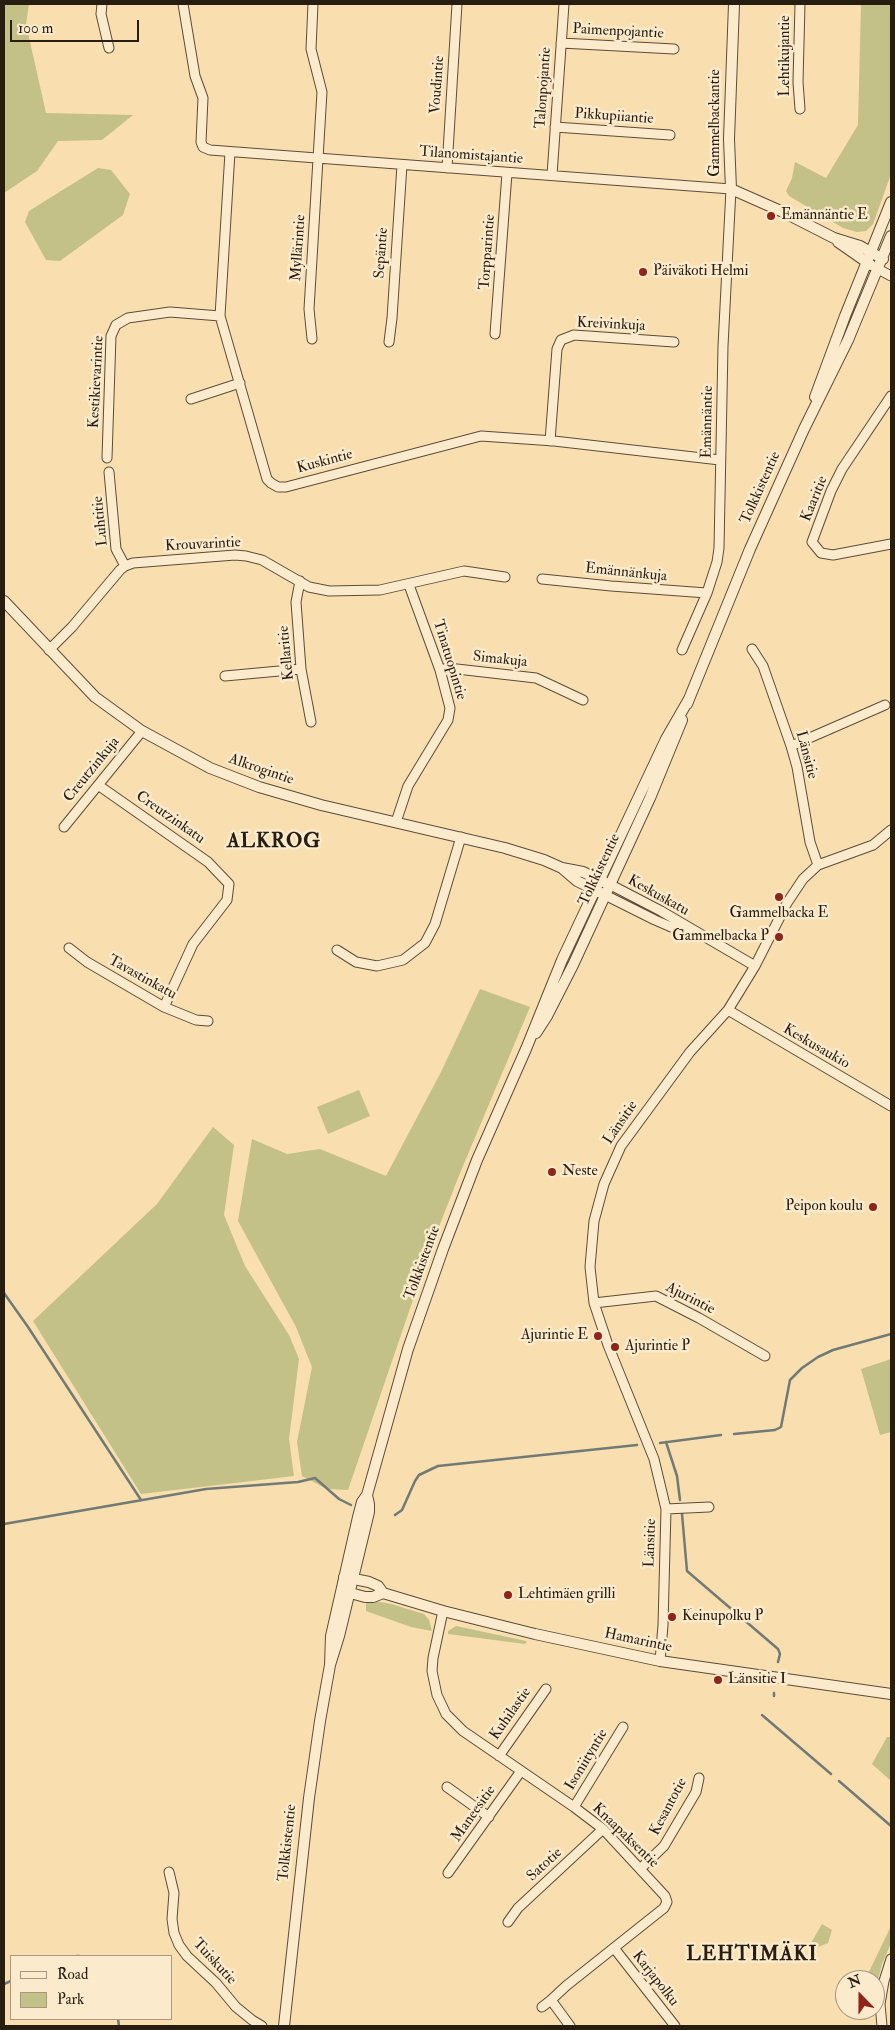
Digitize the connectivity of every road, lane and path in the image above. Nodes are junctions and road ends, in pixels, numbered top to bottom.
1 (102, 4) edge
2 (183, 4) edge
3 (313, 4) edge
4 (457, 4) edge
5 (564, 4) edge
6 (734, 4) edge
7 (800, 4) edge
8 (561, 43) junction
9 (109, 48) dead end
10 (674, 49) dead end
11 (800, 109) dead end
12 (555, 127) junction
13 (670, 135) dead end
14 (230, 152) junction
15 (319, 160) junction
16 (402, 165) junction
17 (447, 168) junction
18 (507, 172) junction
19 (552, 175) junction
20 (731, 189) junction
21 (891, 202) edge
22 (891, 236) edge
23 (834, 238) junction
24 (871, 252) junction
25 (887, 261) edge
26 (867, 263) junction
27 (878, 269) junction
28 (891, 276) edge
29 (220, 316) junction
30 (495, 334) dead end
31 (312, 338) dead end
32 (389, 342) dead end
33 (674, 342) dead end
34 (240, 383) junction
35 (891, 396) edge
36 (191, 399) dead end
37 (804, 429) junction
38 (550, 441) junction
39 (107, 458) dead end
40 (720, 460) junction
41 (109, 472) dead end
42 (891, 544) edge
43 (124, 566) junction
44 (505, 576) dead end
45 (542, 579) dead end
46 (300, 581) junction
47 (409, 585) junction
48 (707, 593) junction
49 (4, 601) edge
50 (752, 649) dead end
51 (49, 650) junction
52 (682, 650) dead end
53 (301, 669) junction
54 (440, 670) junction
55 (225, 676) dead end
56 (583, 700) dead end
57 (886, 705) dead end
58 (311, 722) dead end
59 (142, 731) junction
60 (791, 746) junction
61 (98, 785) junction
62 (396, 822) junction
63 (64, 827) dead end
64 (891, 830) edge
65 (461, 837) junction
66 (818, 866) junction
67 (562, 868) junction
68 (605, 882) junction
69 (600, 892) junction
70 (693, 931) junction
71 (68, 948) dead end
72 (338, 950) dead end
73 (755, 966) junction
74 (164, 1007) junction
75 (728, 1010) junction
76 (208, 1021) dead end
77 (891, 1106) edge
78 (594, 1303) junction
79 (765, 1356) dead end
80 (709, 1506) dead end
81 (666, 1510) junction
82 (348, 1578) junction
83 (345, 1591) junction
84 (383, 1593) junction
85 (444, 1611) junction
86 (660, 1662) junction
87 (546, 1689) dead end
88 (891, 1694) edge
89 (623, 1727) dead end
90 (498, 1756) junction
91 (521, 1771) junction
92 (699, 1778) dead end
93 (447, 1787) dead end
94 (574, 1807) junction
95 (489, 1816) junction
96 (603, 1830) junction
97 (640, 1869) junction
98 (169, 1872) dead end
99 (448, 1873) dead end
100 (508, 1922) dead end
101 (614, 1948) junction
102 (891, 1959) edge
103 (551, 2000) junction
104 (542, 2007) dead end
105 (262, 2026) edge
106 (284, 2026) edge
107 (570, 2026) edge
108 (675, 2026) edge
109 (882, 2026) edge

1 - 9 street
2 - 14 street, Tilanomistajantie
3 - 15 street, Myllärintie
4 - 17 street, Voudintie
5 - 8 street, Talonpojantie
6 - 20 street, Gammelbackantie
7 - 11 street, Lehtikujantie
8 - 10 street, Paimenpojantie
8 - 12 street, Talonpojantie
12 - 13 street, Pikkupiiantie
12 - 19 street, Talonpojantie
14 - 15 street, Tilanomistajantie
14 - 29 street, Kuskintie
15 - 16 street, Tilanomistajantie
15 - 31 street, Myllärintie
16 - 17 street, Tilanomistajantie
16 - 32 street, Sepäntie
17 - 18 street, Tilanomistajantie
18 - 19 street, Tilanomistajantie
18 - 30 street, Torpparintie
19 - 20 street, Tilanomistajantie
20 - 23 street, Gammelbackantie
20 - 40 street, Emännäntie
21 - 24 street, Tolkkistentie
22 - 25 street, Tolkkistentie
23 - 24 street, Gammelbackantie
23 - 26 street, Gammelbackantie
24 - 25 street, Gammelbackantie
24 - 26 street, Tolkkistentie
25 - 27 street, Tolkkistentie
26 - 27 street, Gammelbackantie
26 - 37 street, Tolkkistentie
27 - 28 street
27 - 37 street, Tolkkistentie
29 - 34 street, Kuskintie
29 - 39 street, Kestikievarintie
33 - 38 street, Kreivinkuja
34 - 36 street
34 - 38 street, Kuskintie
35 - 42 street, Kaaritie
37 - 68 street, Tolkkistentie
38 - 40 street, Kuskintie
40 - 48 street, Emännäntie
41 - 43 street, Luhtitie
43 - 46 street, Krouvarintie
43 - 51 street
44 - 47 street, Krouvarintie
45 - 48 street, Emännänkuja
46 - 47 street, Krouvarintie
46 - 53 street, Kellaritie
47 - 54 street, Tinatuopintie
48 - 52 street, Emännäntie
49 - 51 street, Alkrogintie
50 - 60 street, Länsitie
51 - 59 street, Alkrogintie
53 - 55 street
53 - 58 street, Kellaritie
54 - 56 street, Simakuja
54 - 62 street, Tinatuopintie
57 - 60 street
59 - 61 street, Creutzinkuja
59 - 62 street, Alkrogintie
60 - 66 street, Länsitie
61 - 63 street, Creutzinkuja
61 - 74 street, Creutzinkatu
62 - 65 street, Alkrogintie
64 - 66 street
65 - 67 street, Alkrogintie
65 - 72 street
66 - 73 street, Länsitie
67 - 68 street, Alkrogintie
67 - 69 street, Alkrogintie
68 - 69 street, Tolkkistentie
68 - 70 street, Keskuskatu
69 - 70 street, Keskuskatu
69 - 82 street, Tolkkistentie
70 - 73 street, Keskuskatu
71 - 74 street, Tavastinkatu
73 - 75 street, Länsitie
74 - 76 street, Tavastinkatu
75 - 77 street, Keskusaukio
75 - 78 street, Länsitie
78 - 79 street, Ajurintie
78 - 81 street, Länsitie
80 - 81 street
81 - 86 street, Länsitie
82 - 83 street, Tolkkistentie
82 - 84 street, Hamarintie
83 - 84 street, Hamarintie
83 - 106 street, Tolkkistentie
84 - 85 street, Hamarintie
85 - 86 street, Hamarintie
85 - 90 street, Knaapaksentie
86 - 88 street, Hamarintie
87 - 90 street, Kuhilastie
89 - 94 street, Isoniityntie
90 - 91 street, Knaapaksentie
91 - 94 street, Knaapaksentie
91 - 95 street, Maneesitie
92 - 97 street, Kesantotie
93 - 95 street
94 - 96 street, Knaapaksentie
95 - 99 street, Maneesitie
96 - 97 street, Knaapaksentie
96 - 100 street, Satotie
97 - 101 street, Knaapaksentie
98 - 105 street, Tuiskutie
101 - 103 street, Knaapaksentie
101 - 108 street, Karjapolku
102 - 109 street
103 - 104 street, Knaapaksentie
103 - 107 street

